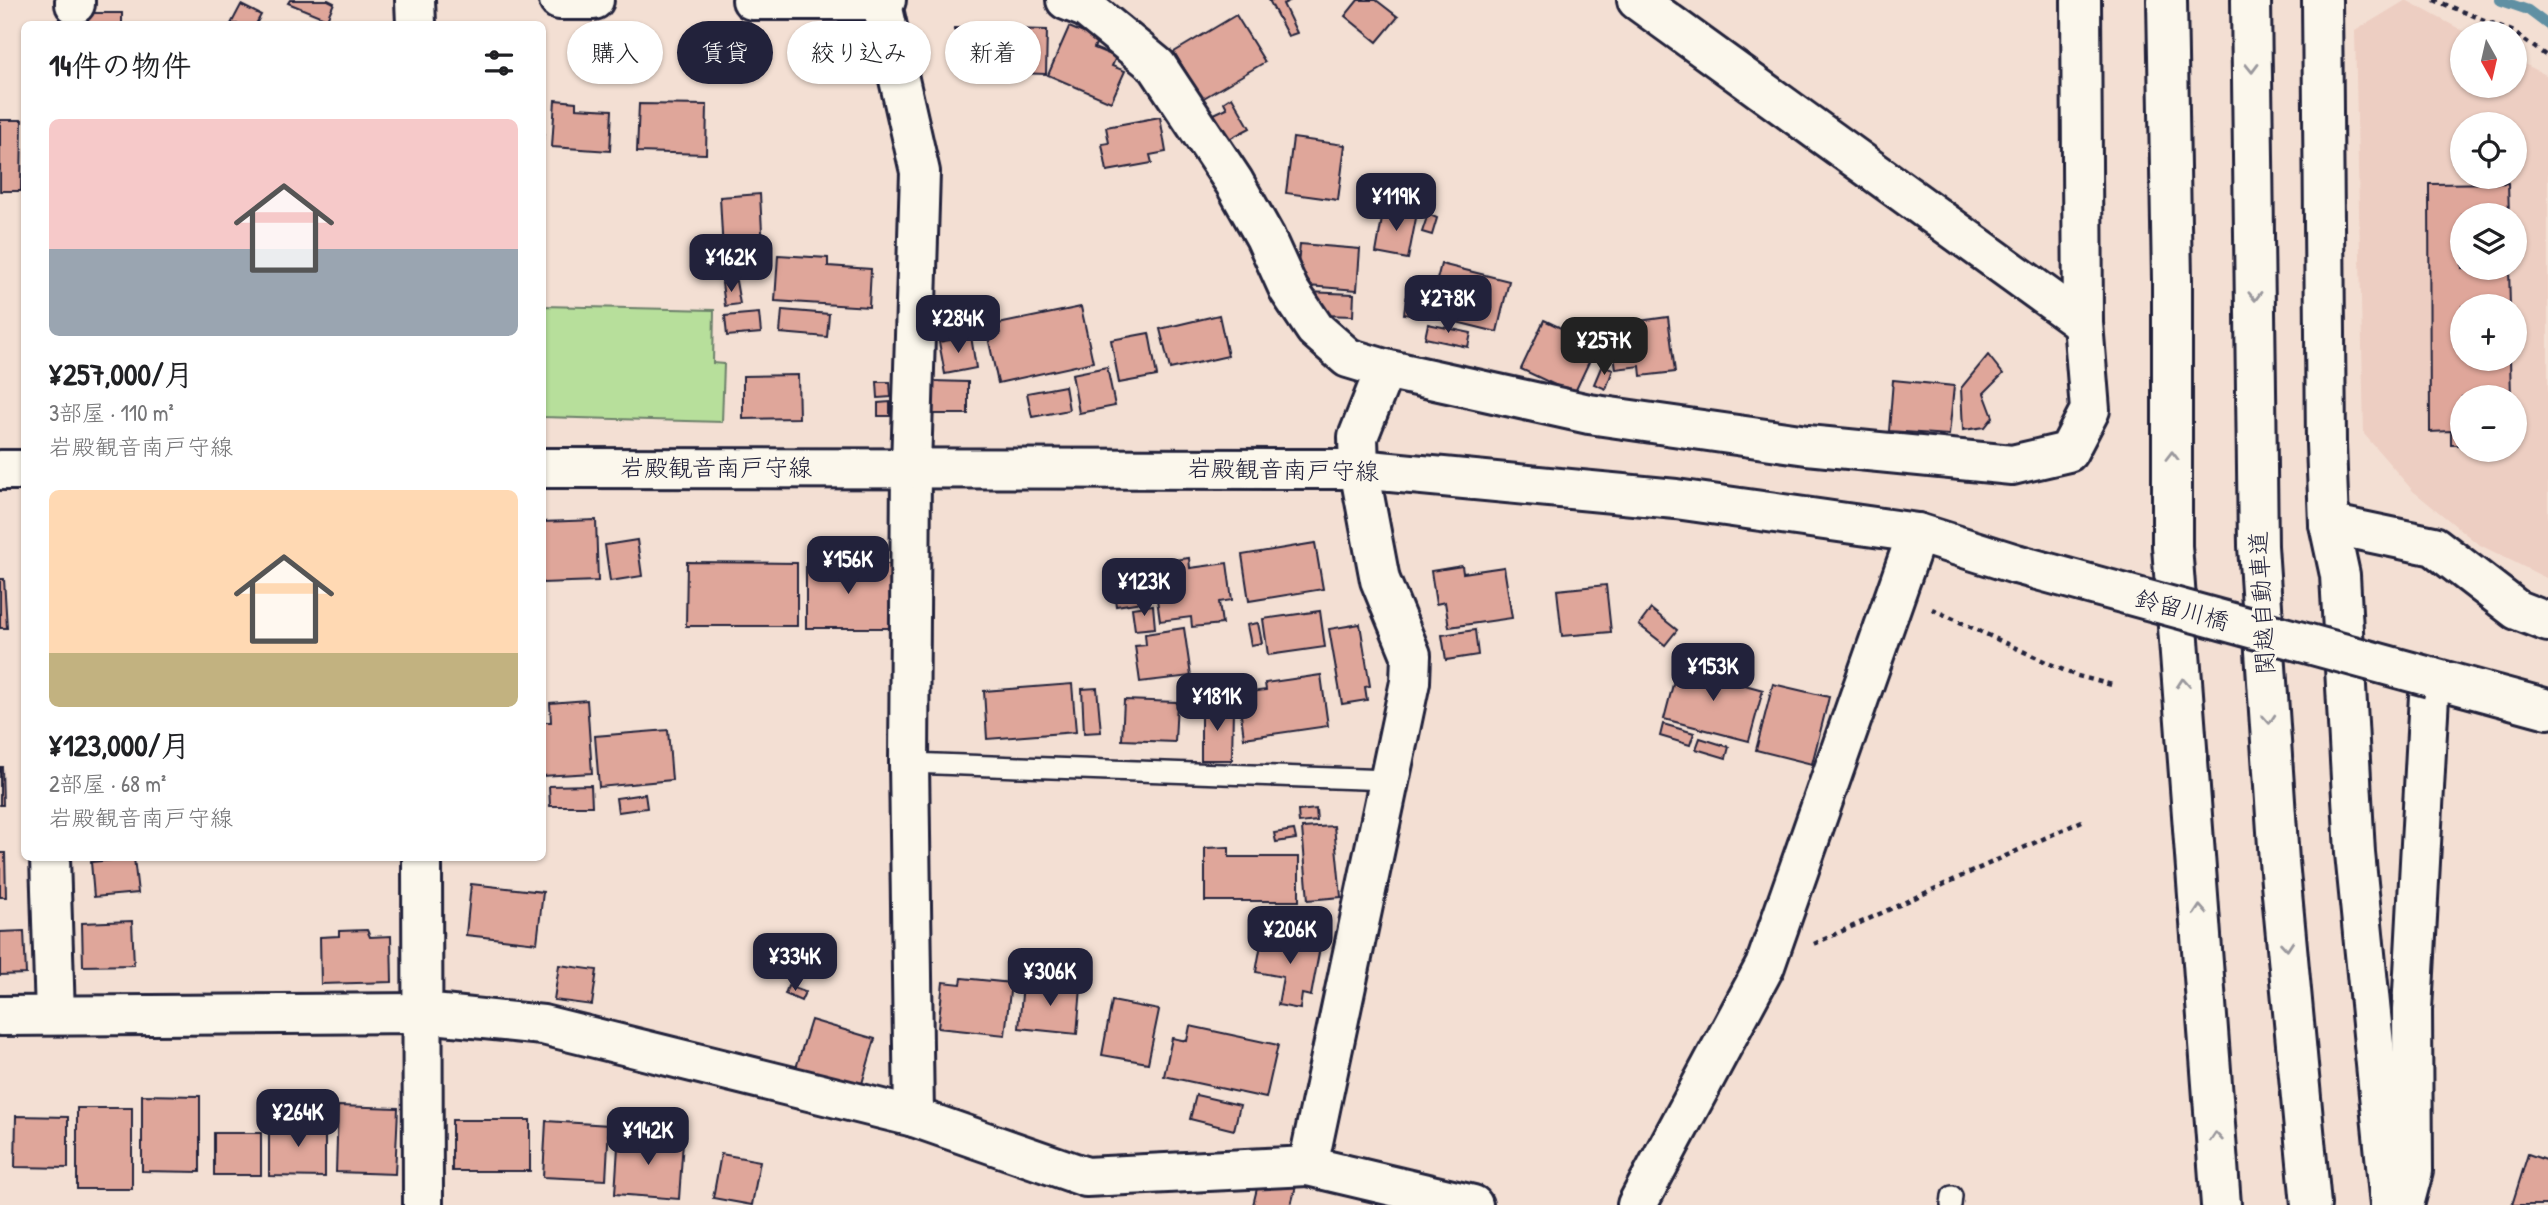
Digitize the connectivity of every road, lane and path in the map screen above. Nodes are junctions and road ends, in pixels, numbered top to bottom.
1 (415, 0) edge
2 (559, 0) edge
3 (594, 0) edge
4 (752, 0) edge
5 (883, 0) edge
6 (1066, 0) edge
7 (1637, 0) edge
8 (2081, 0) edge
9 (2167, 0) edge
10 (2251, 0) edge
11 (2322, 0) edge
12 (2434, 0) edge
13 (416, 21) edge
14 (2548, 57) edge
15 (2083, 323) junction
16 (1385, 369) junction
17 (911, 467) junction
18 (546, 468) edge
19 (1359, 469) junction
20 (0, 470) edge
21 (21, 470) edge
22 (2329, 524) junction
23 (1917, 533) junction
24 (2016, 564) joint
25 (1896, 593) junction
26 (2548, 622) edge
27 (2430, 677) junction
28 (2112, 685) dead end
29 (2548, 709) edge
30 (909, 763) junction
31 (1390, 780) junction
32 (2082, 821) dead end
33 (50, 861) edge
34 (422, 861) edge
35 (1765, 966) junction
36 (423, 1013) junction
37 (55, 1015) junction
38 (0, 1016) edge
39 (914, 1117) junction
40 (1308, 1166) junction
41 (1081, 1191) edge
42 (423, 1205) edge
43 (1473, 1205) edge
44 (1637, 1205) edge
45 (2221, 1205) edge
46 (2311, 1205) edge
47 (2390, 1205) edge
48 (2404, 1205) edge

1 - 13 main road
2 - 3 main road
4 - 5 main road
5 - 17 main road
6 - 16 main road
7 - 15 main road
8 - 15 main road
45 -> 9 main road
10 -> 46 main road, 関越自動車道
11 - 22 main road
12 - 14 path
15 - 16 main road
16 - 19 main road
17 - 18 main road, 岩殿観音南戸守線
17 - 19 main road, 岩殿観音南戸守線
17 - 30 main road
19 - 23 main road, 岩殿観音南戸守線
19 - 31 main road
20 - 21 main road
22 - 26 main road
22 - 47 main road
23 - 24 main road, 岩殿観音南戸守線
23 - 25 main road
24 - 27 main road, 鈴留川橋, bridge
25 - 28 path
25 - 35 main road
27 - 29 main road, 鈴留川橋
27 - 48 main road
30 - 31 lane
30 - 39 main road
31 - 40 main road
32 - 35 path
33 - 37 main road
34 - 36 main road
35 - 44 main road
36 - 37 main road
36 - 39 main road
36 - 42 main road
37 - 38 main road
39 - 41 main road
40 - 41 main road
40 - 43 main road

